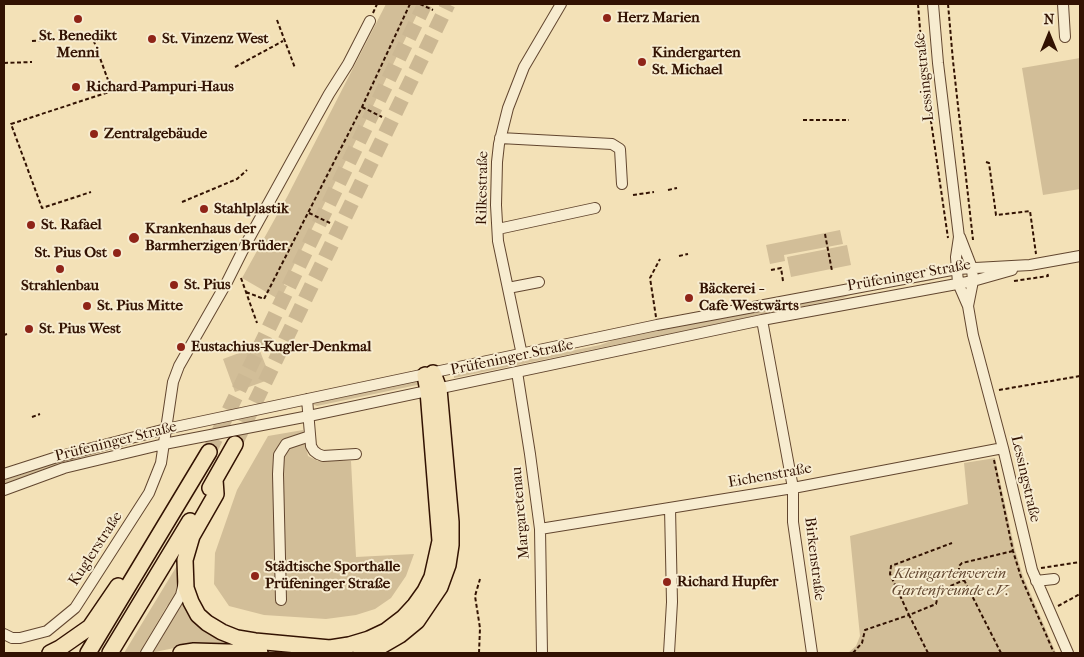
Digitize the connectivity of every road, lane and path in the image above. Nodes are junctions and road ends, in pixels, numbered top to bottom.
1 (410, 4) edge
2 (420, 4) edge
3 (562, 4) edge
4 (918, 4) edge
5 (933, 4) edge
6 (948, 4) edge
7 (1063, 4) edge
8 (433, 10) dead end
9 (277, 20) dead end
10 (370, 21) dead end
11 (1065, 37) dead end
12 (32, 41) dead end
13 (283, 41) junction
14 (32, 62) dead end
15 (4, 63) edge
16 (235, 67) dead end
17 (294, 68) dead end
18 (362, 107) junction
19 (382, 117) dead end
20 (803, 120) dead end
21 (849, 120) dead end
22 (500, 138) junction
23 (986, 162) dead end
24 (247, 170) dead end
25 (622, 184) dead end
26 (677, 188) dead end
27 (668, 190) dead end
28 (91, 192) dead end
29 (654, 192) dead end
30 (633, 195) dead end
31 (182, 202) dead end
32 (595, 208) dead end
33 (309, 213) junction
34 (330, 224) dead end
35 (498, 229) junction
36 (825, 234) dead end
37 (960, 236) junction
38 (948, 239) dead end
39 (688, 254) dead end
40 (679, 256) dead end
41 (968, 256) junction
42 (1080, 256) edge
43 (660, 259) dead end
44 (1034, 264) junction
45 (235, 265) junction
46 (972, 268) junction
47 (771, 270) dead end
48 (957, 270) junction
49 (832, 271) dead end
50 (1048, 276) dead end
51 (973, 280) junction
52 (783, 281) dead end
53 (1011, 281) dead end
54 (539, 282) dead end
55 (958, 283) junction
56 (508, 288) junction
57 (246, 292) junction
58 (968, 306) junction
59 (762, 320) junction
60 (258, 323) dead end
61 (657, 325) junction
62 (7, 334) dead end
63 (4, 335) edge
64 (522, 355) junction
65 (517, 372) junction
66 (429, 374) junction
67 (1080, 376) edge
68 (433, 390) junction
69 (988, 392) junction
70 (307, 399) junction
71 (40, 414) dead end
72 (309, 416) junction
73 (32, 417) dead end
74 (166, 429) junction
75 (310, 436) junction
76 (164, 444) junction
77 (236, 444) tunnel mouth
78 (1003, 448) junction
79 (209, 452) tunnel mouth
80 (356, 454) dead end
81 (4, 474) edge
82 (215, 480) junction
83 (793, 488) junction
84 (4, 490) edge
85 (670, 508) junction
86 (540, 529) junction
87 (952, 543) dead end
88 (1013, 551) dead end
89 (1080, 562) edge
90 (1032, 570) junction
91 (137, 572) junction
92 (185, 578) junction
93 (1054, 578) dead end
94 (480, 579) dead end
95 (964, 580) junction
96 (1036, 581) junction
97 (1080, 594) edge
98 (281, 600) dead end
99 (1049, 611) junction
100 (909, 615) junction
101 (4, 634) edge
102 (856, 649) junction
103 (50, 653) edge
104 (88, 653) edge
105 (110, 653) edge
106 (146, 653) edge
107 (181, 653) edge
108 (260, 653) edge
109 (361, 653) edge
110 (479, 653) edge
111 (542, 653) edge
112 (669, 653) edge
113 (812, 653) edge
114 (852, 653) edge
115 (858, 653) edge
116 (928, 653) edge
117 (1001, 653) edge
118 (1068, 653) edge

1 - 18 path
2 - 8 path
3 - 22 street, Rilkestraße
4 - 38 path
5 - 37 street, Lessingstraße
6 - 41 path
7 - 11 street
9 - 13 path
10 - 45 street, Kuglerstraße
12 - 28 path
13 - 16 path
13 - 17 path
14 - 15 path
18 - 19 path
18 - 33 path
20 - 21 path
22 - 25 street
22 - 35 street, Rilkestraße
23 - 44 path
24 - 31 path
26 - 27 path
29 - 30 path
32 - 35 street
33 - 34 path
33 - 57 path
35 - 56 street, Rilkestraße
36 - 49 path
37 - 41 street, Lessingstraße
37 - 48 street, Lessingstraße
39 - 40 path
41 - 46 street, Lessingstraße
42 - 44 street, Prüfeninger Straße
43 - 61 path
44 - 46 street, Prüfeninger Straße
44 - 51 street, Prüfeninger Straße
45 - 57 path
45 - 74 street, Kuglerstraße
46 - 48 street, Prüfeninger Straße
46 - 51 street, Lessingstraße
47 - 52 path
48 - 55 street, Lessingstraße
48 - 61 street, Prüfeninger Straße
50 - 53 path
51 - 55 street, Prüfeninger Straße
51 - 58 street, Lessingstraße
54 - 56 street
55 - 58 street, Lessingstraße
55 - 59 street, Prüfeninger Straße
56 - 64 street, Rilkestraße
57 - 60 path
58 - 69 street, Lessingstraße
59 - 65 street, Prüfeninger Straße
59 - 83 street, Birkenstraße
61 - 64 street, Prüfeninger Straße
62 - 63 path
64 - 66 street, Prüfeninger Straße
65 - 68 street, Prüfeninger Straße
65 - 86 street, Margaretenau
66 - 68 highway
66 - 70 street, Prüfeninger Straße
67 - 69 path
68 - 72 street, Prüfeninger Straße
68 - 92 highway
68 - 109 highway
69 - 78 street, Lessingstraße
70 - 72 street
70 - 74 street, Prüfeninger Straße
71 - 73 path
72 - 75 street
72 - 76 street, Prüfeninger Straße
74 - 76 street, Kuglerstraße
74 - 81 street, Prüfeninger Straße
75 - 80 street
75 - 98 street
76 - 84 street, Prüfeninger Straße
76 - 101 street, Kuglerstraße
77 - 82 highway
78 - 83 street, Eichenstraße
78 - 90 street, Lessingstraße
79 - 91 highway
82 - 92 highway
82 - 105 highway
83 - 85 street, Eichenstraße
83 - 113 street, Birkenstraße
85 - 86 street, Eichenstraße
85 - 112 street
86 - 111 street, Margaretenau
87 - 100 path
88 - 95 path
89 - 90 path
90 - 96 street, Lessingstraße
91 - 103 highway
91 - 104 highway
92 - 106 street
93 - 96 street
94 - 110 path
95 - 100 path
95 - 117 path
96 - 99 street, Lessingstraße
97 - 99 path
99 - 118 street, Lessingstraße
100 - 102 path
100 - 116 path
102 - 114 path
102 - 115 path
107 - 108 highway

